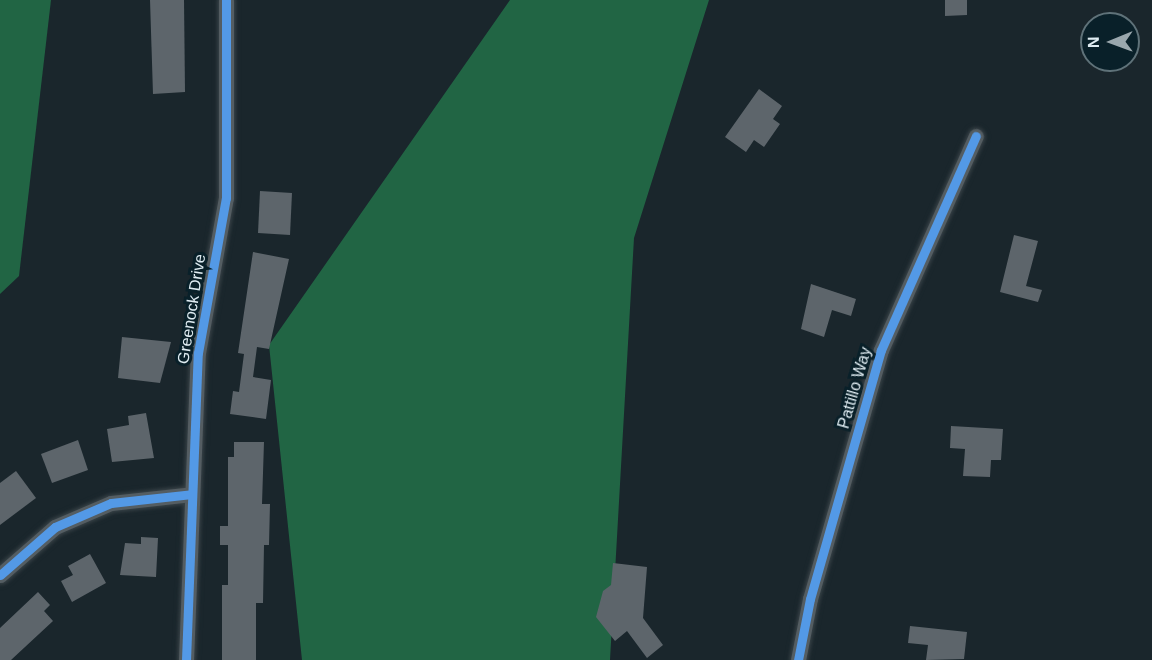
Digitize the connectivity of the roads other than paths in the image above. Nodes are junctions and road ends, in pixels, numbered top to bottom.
1 (226, 0) edge
2 (976, 136) dead end
3 (192, 494) junction
4 (0, 575) edge
5 (186, 660) edge
6 (798, 660) edge

1 - 3 street, Greenock Drive
2 - 6 street, Pattillo Way
3 - 4 street
3 - 5 street, Greenock Drive

